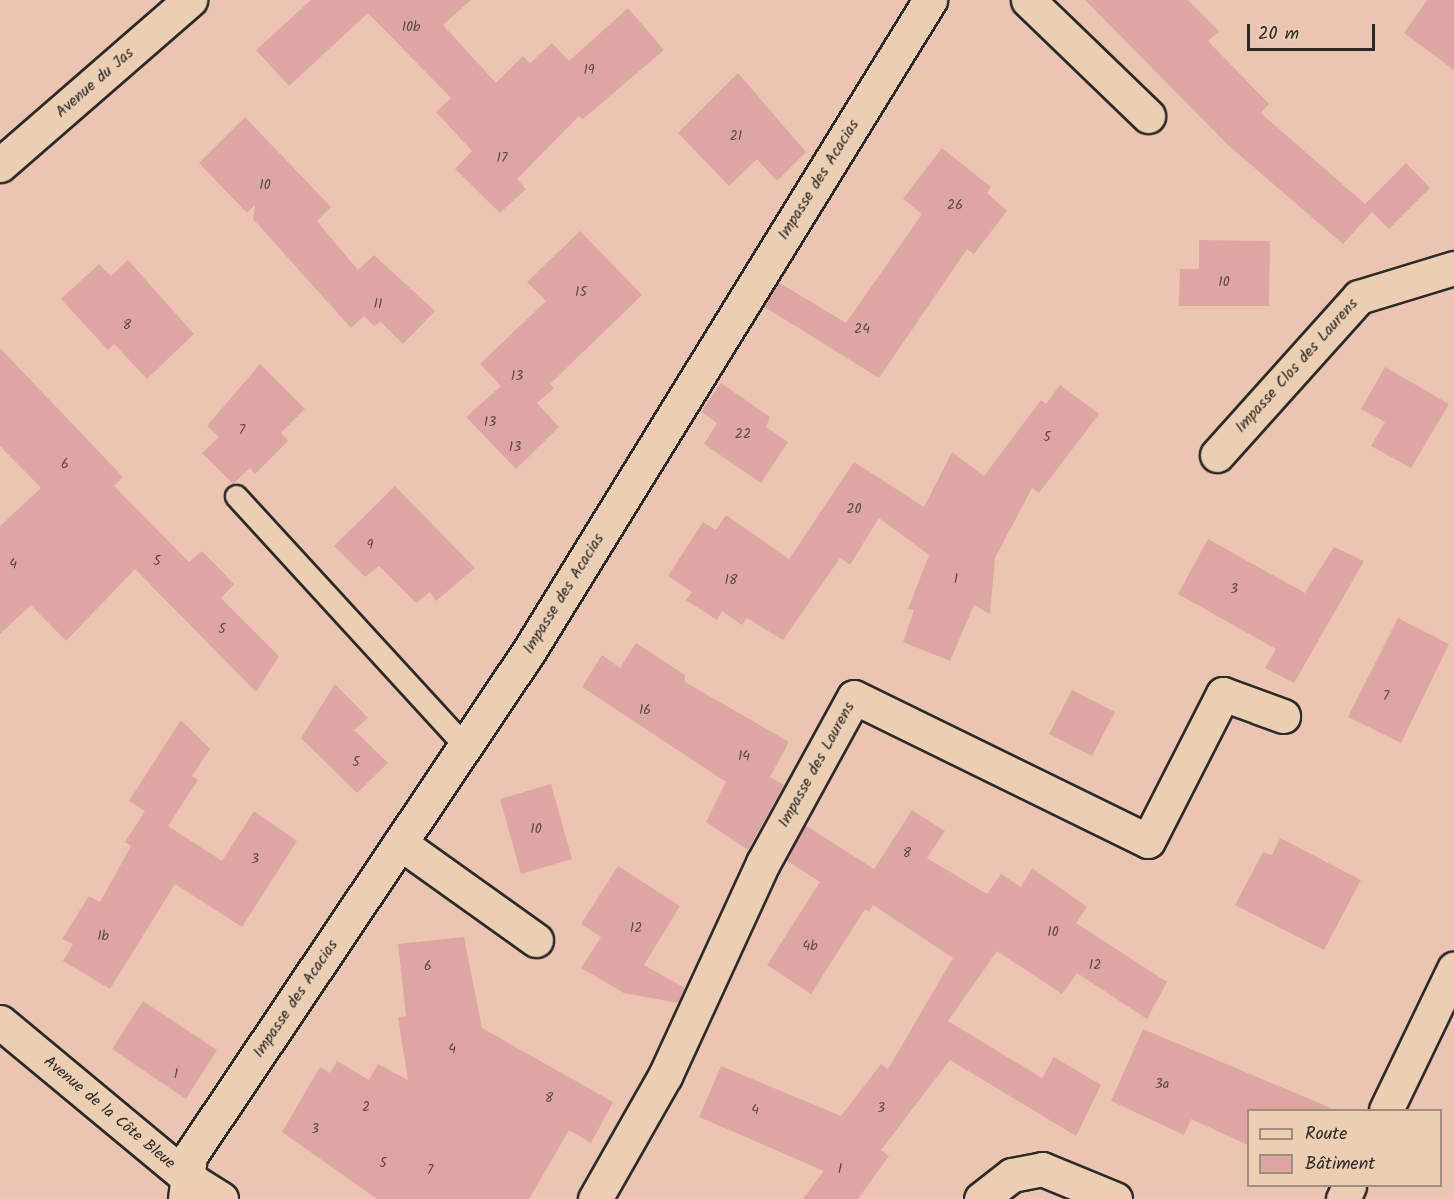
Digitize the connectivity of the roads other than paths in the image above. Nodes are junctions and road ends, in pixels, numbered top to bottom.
1 (190, 0) edge
2 (930, 0) edge
3 (1028, 0) edge
4 (1148, 116) dead end
5 (0, 165) edge
6 (1454, 268) edge
7 (1217, 455) dead end
8 (236, 496) dead end
9 (1283, 716) dead end
10 (465, 746) junction
11 (400, 843) junction
12 (536, 940) dead end
13 (1454, 969) edge
14 (0, 1022) edge
15 (1386, 1109) edge
16 (187, 1189) edge
17 (221, 1199) edge
18 (595, 1199) edge
19 (981, 1199) edge
20 (1115, 1199) edge

1 - 5 street, Avenue du Jas
2 - 10 street, Impasse des Acacias
3 - 4 street
6 - 7 street, Impasse Clos des Laurens
8 - 10 lane
9 - 18 street, Impasse des Laurens
10 - 11 street, Impasse des Acacias
11 - 12 street
11 - 16 street, Impasse des Acacias
13 - 15 street
14 - 16 street, Avenue de la Côte Bleue
16 - 17 street, Avenue de la Côte Bleue
19 - 20 street

